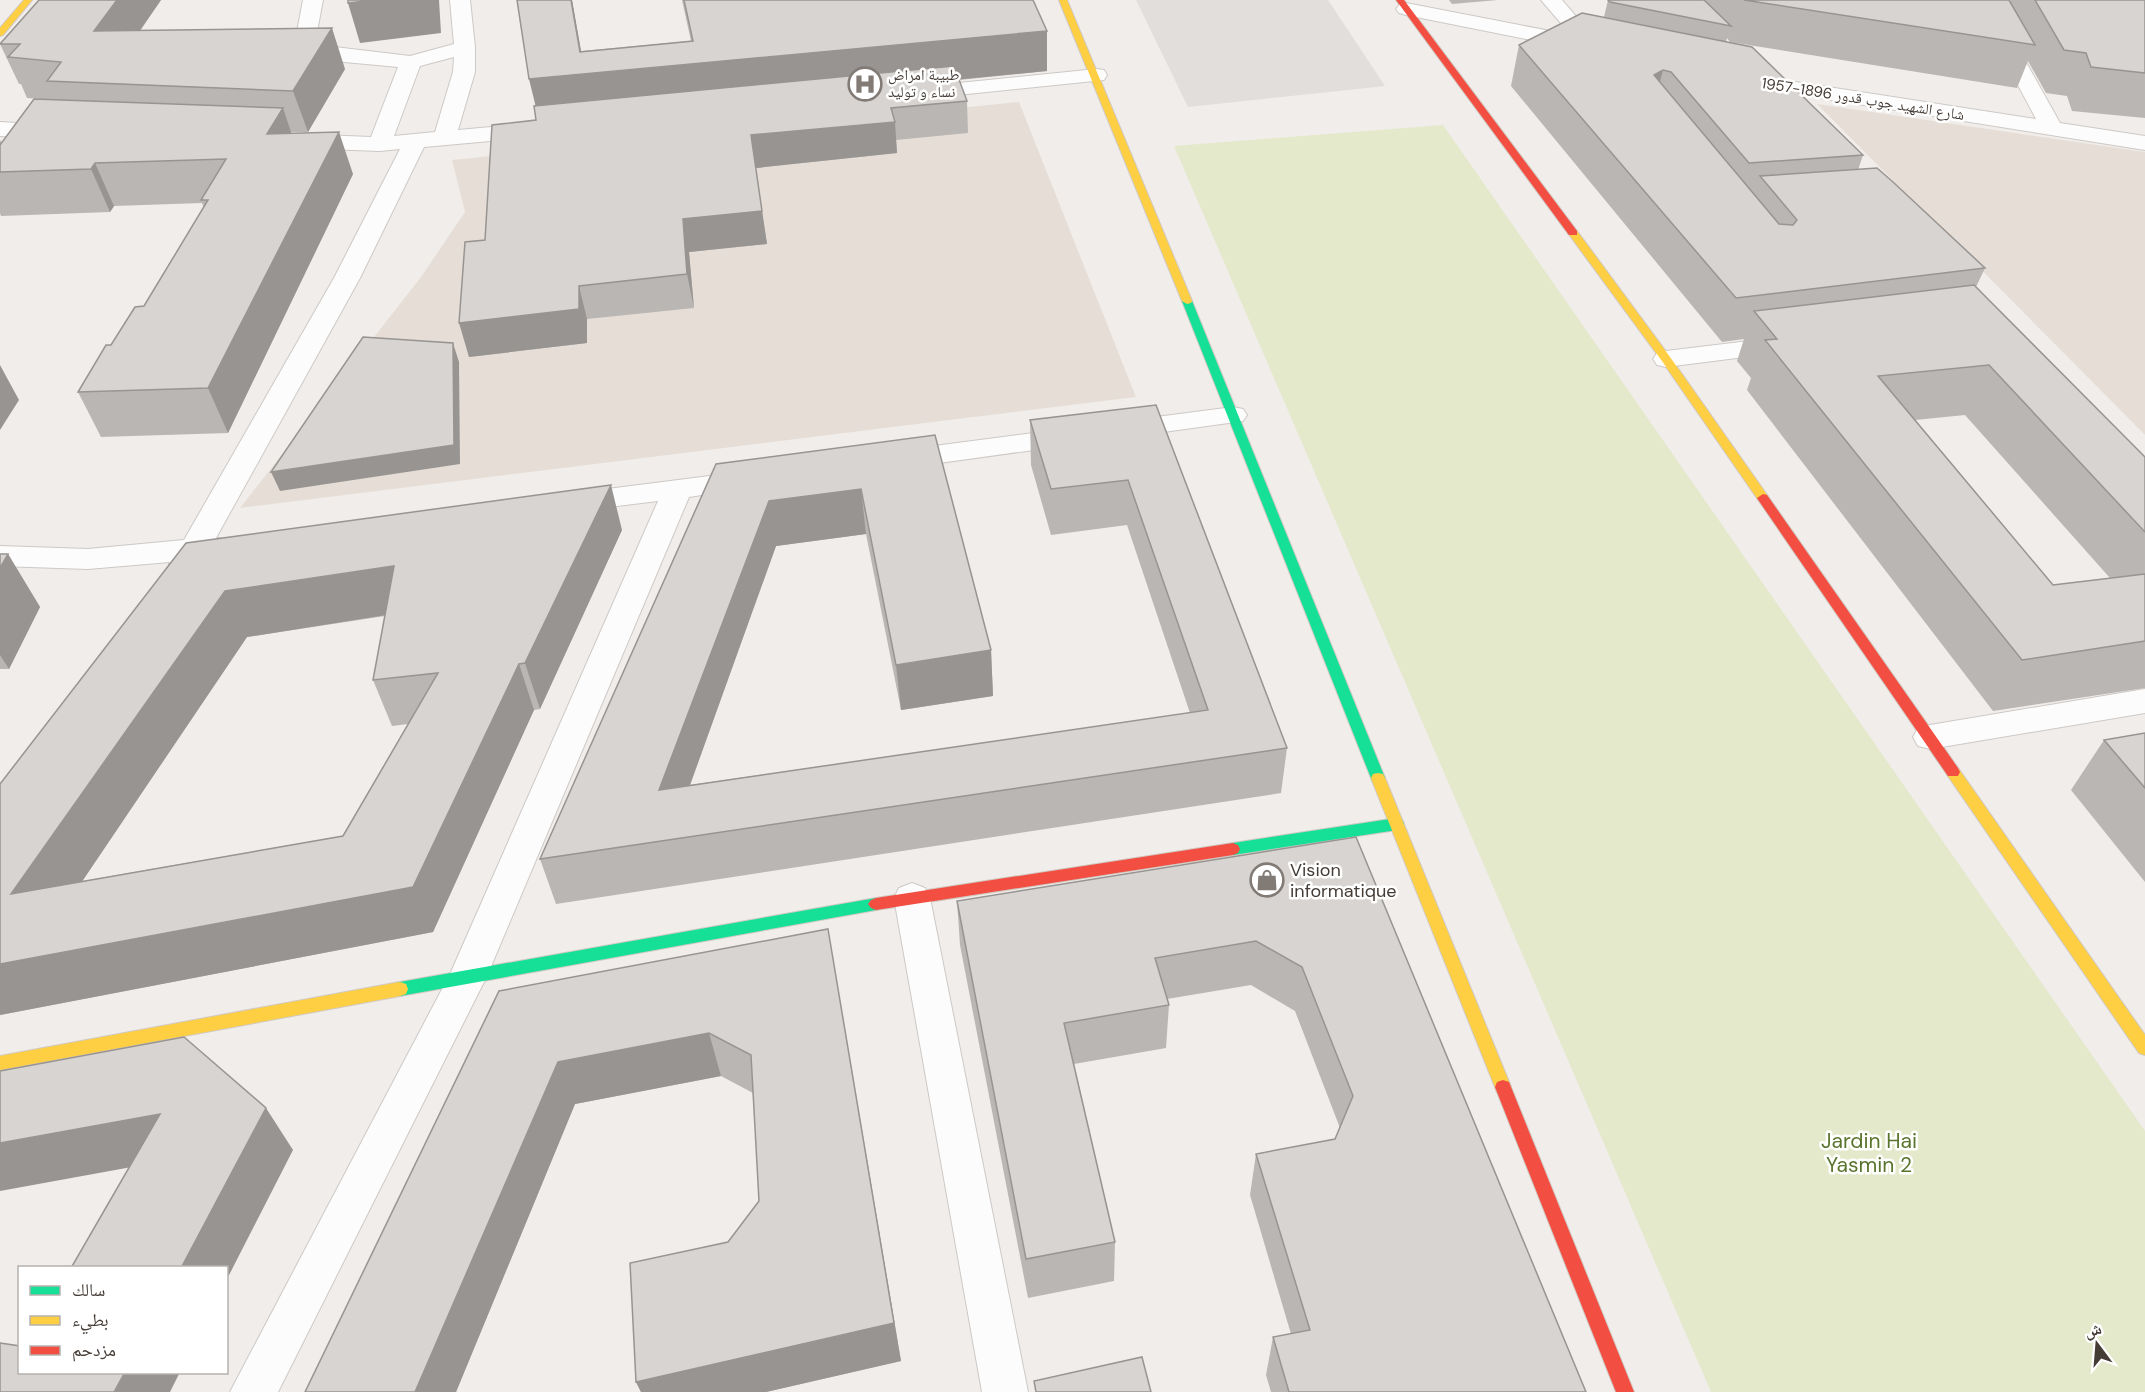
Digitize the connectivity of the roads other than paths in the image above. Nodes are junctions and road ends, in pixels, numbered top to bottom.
1 (28, 0) edge
2 (313, 0) edge
3 (460, 0) edge
4 (1063, 0) edge
5 (1551, 0) edge
6 (1403, 4) edge
7 (1981, 4) edge
8 (1953, 5) edge
9 (2008, 9) edge
10 (0, 33) edge
11 (1591, 46) junction
12 (465, 47) junction
13 (1613, 51) edge
14 (411, 62) junction
15 (1096, 75) junction
16 (895, 95) edge
17 (1773, 105) edge
18 (0, 129) edge
19 (551, 129) edge
20 (2052, 129) junction
21 (83, 133) edge
22 (444, 139) junction
23 (273, 140) edge
24 (415, 142) junction
25 (2145, 143) edge
26 (380, 144) junction
27 (1805, 342) edge
28 (1666, 359) junction
29 (1233, 415) junction
30 (866, 464) edge
31 (772, 477) edge
32 (677, 490) junction
33 (548, 506) edge
34 (253, 543) edge
35 (194, 550) junction
36 (0, 556) edge
37 (165, 587) edge
38 (2145, 701) edge
39 (1930, 736) junction
40 (1397, 824) junction
41 (912, 898) junction
42 (468, 976) junction
43 (2145, 1048) edge
44 (0, 1063) edge
45 (253, 1392) edge
46 (1005, 1392) edge
47 (1625, 1392) edge

1 - 10 street
2 - 14 street
3 - 12 street
4 - 15 street
5 - 11 street
6 - 11 street
6 - 28 street
7 - 8 street
7 - 9 street
7 - 20 street
11 - 13 street
12 - 14 street
12 - 22 street
14 - 26 street
15 - 16 street
15 - 29 street
17 - 20 street, شارع الشهيد جوب قدور 1896-1957
18 - 21 street
19 - 22 street
20 - 25 street, شارع الشهيد جوب قدور 1896-1957
22 - 24 street
23 - 26 street
24 - 26 street
24 - 35 street
27 - 28 street
28 - 39 street
29 - 30 street
29 - 40 street
31 - 32 street
32 - 33 street
32 - 42 street
34 - 35 street
35 - 36 street
35 - 37 street
38 - 39 street
39 - 43 street
40 - 41 street
40 - 47 street
41 - 42 street
41 - 46 street
42 - 44 street
42 - 45 street

